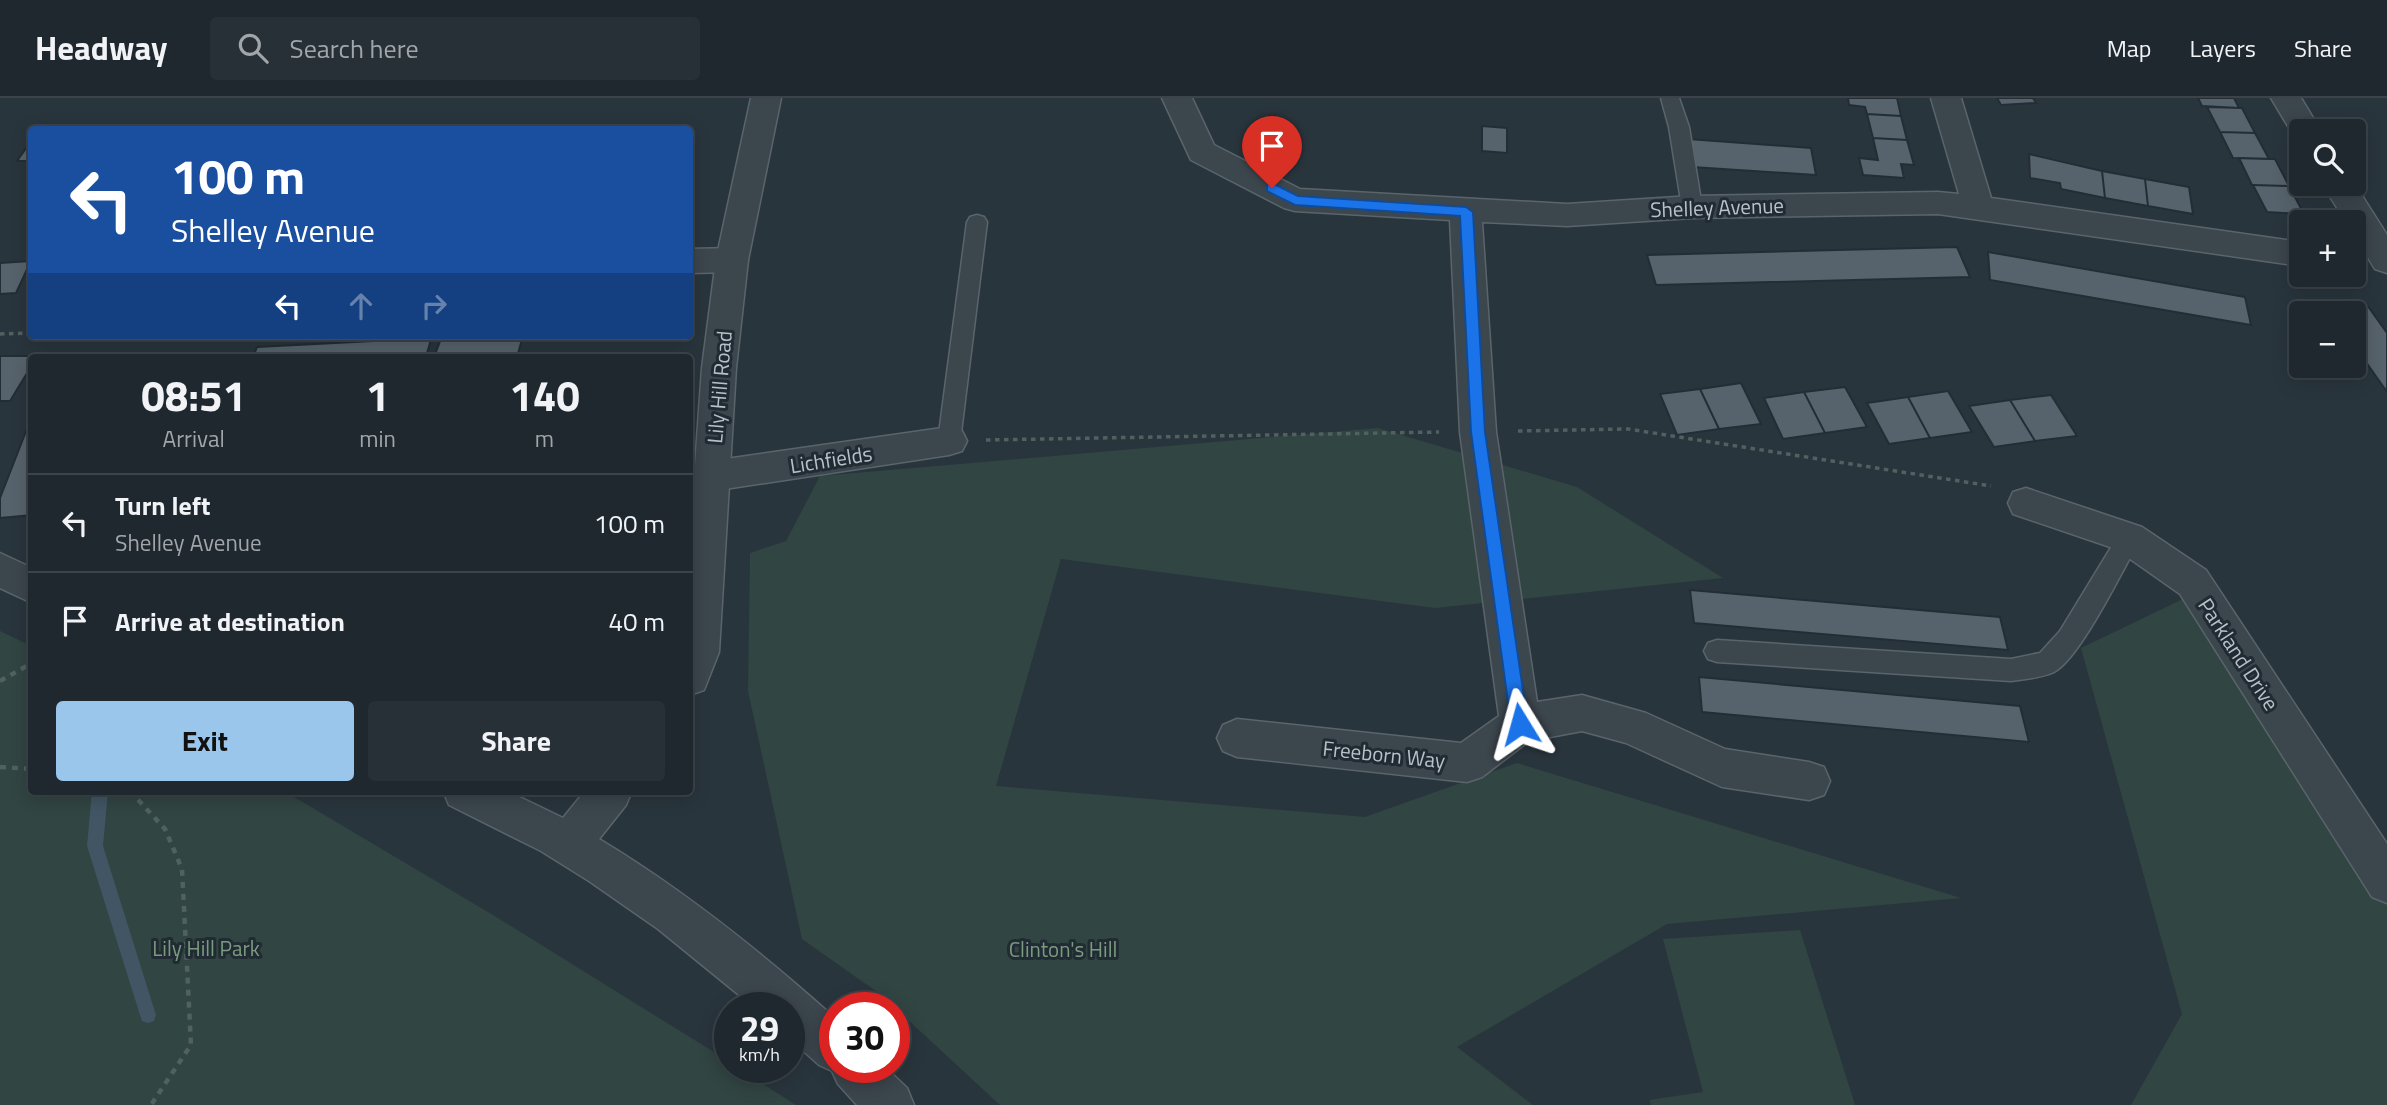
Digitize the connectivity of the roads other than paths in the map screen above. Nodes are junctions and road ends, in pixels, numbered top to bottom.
1 (766, 98) edge
2 (1177, 98) edge
3 (1670, 98) edge
4 (1946, 98) edge
5 (2286, 98) edge
6 (2299, 119) edge
7 (2343, 196) edge
8 (1692, 207) junction
9 (1978, 207) junction
10 (1466, 212) junction
11 (977, 222) dead end
12 (2289, 252) edge
13 (2374, 257) edge
14 (732, 260) junction
15 (693, 261) edge
16 (949, 440) joint
17 (712, 477) junction
18 (2026, 503) road end
19 (699, 520) edge
20 (2129, 538) junction
21 (0, 569) edge
22 (28, 585) edge
23 (1717, 651) dead end
24 (693, 669) edge
25 (1520, 724) junction
26 (1237, 738) dead end
27 (1808, 781) dead end
28 (472, 795) edge
29 (608, 795) edge
30 (569, 844) junction
31 (2387, 882) edge
32 (819, 1034) edge
33 (869, 1083) edge
34 (890, 1105) edge

1 - 14 street, Lily Hill Road
2 - 10 street, Shelley Avenue
3 - 8 lane
4 - 9 street
5 - 6 street
7 - 13 street
8 - 9 street, Shelley Avenue
8 - 10 street, Shelley Avenue
9 - 12 street, Shelley Avenue
10 - 25 street
11 - 16 lane
14 - 15 street
14 - 17 street, Lily Hill Road
16 - 17 street, Lichfields
17 - 19 street, Lily Hill Road
18 - 20 street, Parkland Drive
19 - 24 street, Lily Hill Road
20 - 23 lane
20 - 31 street, Parkland Drive
21 - 22 street
25 - 26 street, Freeborn Way
25 - 27 street, Freeborn Way
28 - 30 street
29 - 30 street
30 - 32 street
33 - 34 street

